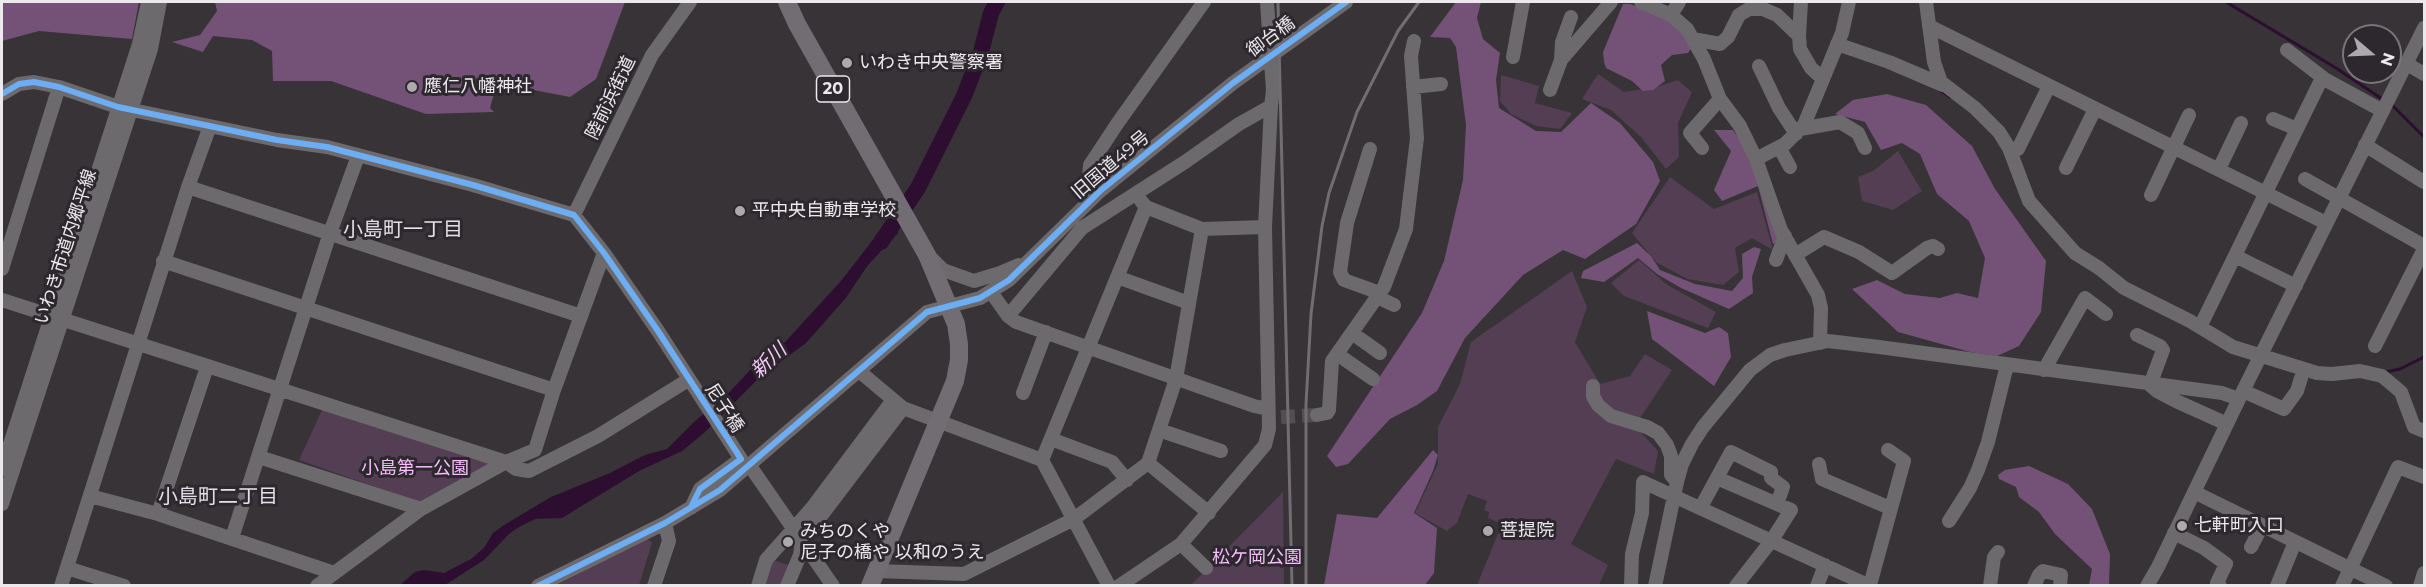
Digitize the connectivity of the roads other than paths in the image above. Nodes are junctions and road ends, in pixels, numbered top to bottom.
1 (148, 2) edge
2 (160, 2) edge
3 (690, 2) edge
4 (789, 2) edge
5 (1204, 2) edge
6 (1267, 2) edge
7 (1345, 2) edge
8 (1523, 2) edge
9 (1611, 2) edge
10 (1641, 2) edge
11 (1678, 2) edge
12 (1801, 2) edge
13 (1848, 2) edge
14 (1926, 2) edge
15 (1671, 15) junction
16 (1570, 17) dead end
17 (1929, 26) junction
18 (1799, 36) junction
19 (2423, 36) edge
20 (1693, 39) junction
21 (1414, 41) dead end
22 (1837, 44) junction
23 (2287, 50) dead end
24 (1513, 57) dead end
25 (1561, 60) junction
26 (2407, 64) junction
27 (1759, 66) dead end
28 (2424, 74) edge
29 (2322, 78) junction
30 (1823, 79) junction
31 (1233, 83) joint
32 (1441, 84) dead end
33 (1941, 84) junction
34 (2049, 86) junction
35 (59, 87) junction
36 (1413, 87) junction
37 (1550, 90) dead end
38 (2, 94) edge
39 (1720, 99) junction
40 (2386, 105) junction
41 (1271, 106) junction
42 (124, 108) junction
43 (2095, 109) junction
44 (2189, 115) dead end
45 (2273, 119) dead end
46 (2241, 123) dead end
47 (210, 126) junction
48 (2297, 129) junction
49 (1798, 132) junction
50 (2365, 145) junction
51 (1779, 147) junction
52 (2172, 147) junction
53 (1702, 148) dead end
54 (1864, 148) dead end
55 (1370, 149) dead end
56 (2011, 153) junction
57 (358, 156) junction
58 (1756, 159) junction
59 (1790, 167) dead end
60 (2066, 168) dead end
61 (2219, 169) junction
62 (2305, 179) dead end
63 (2424, 182) edge
64 (188, 187) junction
65 (1100, 191) junction
66 (2266, 193) junction
67 (1137, 194) junction
68 (2151, 195) dead end
69 (2338, 199) junction
70 (1146, 207) junction
71 (574, 215) junction
72 (2326, 223) junction
73 (1265, 227) junction
74 (1202, 229) junction
75 (330, 233) junction
76 (1785, 236) junction
77 (2424, 248) edge
78 (1938, 249) dead end
79 (604, 253) junction
80 (927, 255) junction
81 (1795, 255) junction
82 (2235, 256) junction
83 (1776, 260) dead end
84 (163, 261) junction
85 (1027, 261) junction
86 (2, 269) edge
87 (1117, 277) junction
88 (2296, 285) junction
89 (991, 292) junction
90 (1378, 295) junction
91 (2, 300) edge
92 (1189, 303) junction
93 (1394, 305) dead end
94 (949, 308) junction
95 (306, 309) junction
96 (2106, 314) dead end
97 (56, 316) junction
98 (581, 316) junction
99 (1008, 316) junction
100 (2200, 327) junction
101 (1046, 332) junction
102 (1352, 333) junction
103 (2137, 335) dead end
104 (1820, 343) junction
105 (138, 345) junction
106 (2375, 346) dead end
107 (1088, 347) junction
108 (1380, 353) dead end
109 (1337, 354) junction
110 (2259, 359) junction
111 (2007, 365) junction
112 (207, 367) junction
113 (2044, 370) junction
114 (859, 371) junction
115 (2301, 378) dead end
116 (1176, 379) junction
117 (1373, 379) dead end
118 (688, 380) junction
119 (2150, 385) junction
120 (1593, 386) dead end
121 (1344, 388) dead end
122 (281, 390) junction
123 (554, 390) junction
124 (1023, 393) dead end
125 (2241, 395) junction
126 (1331, 403) junction
127 (898, 404) junction
128 (1272, 415) junction
129 (1317, 415) tunnel mouth
130 (940, 420) junction
131 (2227, 424) junction
132 (1159, 429) junction
133 (2424, 431) edge
134 (1051, 439) junction
135 (1888, 450) dead end
136 (1221, 451) dead end
137 (258, 457) junction
138 (1042, 460) junction
139 (506, 462) junction
140 (1148, 463) junction
141 (1819, 464) dead end
142 (750, 466) junction
143 (4, 468) edge
144 (2424, 477) edge
145 (1717, 478) junction
146 (1127, 480) junction
147 (1677, 482) junction
148 (2194, 492) junction
149 (90, 496) junction
150 (2, 504) edge
151 (1777, 504) junction
152 (1696, 505) junction
153 (691, 508) junction
154 (1890, 508) junction
155 (421, 509) junction
156 (1209, 513) junction
157 (158, 514) junction
158 (1074, 519) junction
159 (1949, 521) dead end
160 (665, 523) junction
161 (2262, 526) junction
162 (792, 529) junction
163 (2174, 533) junction
164 (232, 538) junction
165 (1772, 540) junction
166 (802, 542) junction
167 (2295, 542) junction
168 (1181, 544) junction
169 (2251, 547) dead end
170 (1998, 552) dead end
171 (1825, 565) junction
172 (67, 568) junction
173 (1206, 568) dead end
174 (2349, 569) junction
175 (334, 573) junction
176 (2424, 573) edge
177 (873, 578) edge
178 (964, 580) edge
179 (62, 585) edge
180 (124, 585) edge
181 (317, 585) edge
182 (538, 585) edge
183 (654, 585) edge
184 (758, 585) edge
185 (787, 585) edge
186 (833, 585) edge
187 (1109, 585) edge
188 (1119, 585) edge
189 (1631, 585) edge
190 (1654, 585) edge
191 (1736, 585) edge
192 (1817, 585) edge
193 (1870, 585) edge
194 (1990, 585) edge
195 (2034, 585) edge
196 (2060, 585) edge
197 (2147, 585) edge
198 (2220, 585) edge
199 (2277, 585) edge
200 (2342, 585) edge
201 (2386, 585) edge
202 (2420, 585) edge

1 - 42 street, いわき市道内郷平線
2 - 42 street, いわき市道内郷平線
3 - 71 street, 陸前浜街道
4 - 80 main road, 20
5 - 65 street
6 - 41 street
7 - 31 street, 御台橋
8 - 24 street
9 - 25 street
10 - 15 street
11 - 15 street
12 - 18 street
13 - 22 street
14 - 17 street
15 - 20 street
16 - 25 street
17 - 33 street
17 - 34 street
18 - 20 street
18 - 30 street
19 - 26 street
20 - 39 street
21 - 36 street
22 - 30 street
22 - 33 street
23 - 29 street
25 - 37 street
26 - 28 street
26 - 40 street
27 - 49 street
29 - 40 street
29 - 48 street
30 - 49 street
31 - 65 street, 旧国道49号
32 - 36 street
33 - 56 street
34 - 43 street
34 - 56 street
35 - 38 street
35 - 42 street
35 - 86 street
36 - 90 street
39 - 53 street
39 - 58 street
40 - 50 street
41 - 67 street
41 - 73 street
42 - 47 street
42 - 97 street, いわき市道内郷平線
43 - 52 street
43 - 60 street
44 - 52 street
45 - 48 street
46 - 61 street
47 - 57 street
47 - 64 street
48 - 66 street
49 - 51 street
49 - 54 street
50 - 63 street
50 - 69 street
51 - 58 street
51 - 59 street
52 - 61 street
52 - 68 street
55 - 90 street
56 - 100 street
57 - 71 street
57 - 75 street
58 - 76 street
61 - 66 street
62 - 69 street
64 - 75 street
64 - 84 street
65 - 85 street, 旧国道49号
66 - 72 street
66 - 82 street
67 - 70 street
67 - 99 street
69 - 72 street
69 - 77 street
70 - 74 street
70 - 87 street
71 - 79 street, 尼子橋
72 - 88 street
73 - 74 street
73 - 128 street
74 - 92 street
75 - 95 street
75 - 98 street
76 - 81 street
76 - 83 street
77 - 106 street
78 - 81 street
79 - 98 street
79 - 118 street, 尼子橋
80 - 85 street
80 - 94 main road, 20
81 - 104 street
82 - 88 street
82 - 100 street
84 - 95 street
84 - 105 street
85 - 89 street, 旧国道49号
87 - 92 street
87 - 107 street
88 - 110 street
89 - 94 street, 旧国道49号
89 - 99 street
90 - 93 street
90 - 102 street
91 - 97 street
92 - 116 street
94 - 114 street, 旧国道49号
94 - 130 main road, 20
95 - 122 street
95 - 123 street
96 - 113 street
97 - 105 street
97 - 143 street, いわき市道内郷平線
98 - 123 street
99 - 101 street
100 - 110 street
101 - 107 street
101 - 124 street
102 - 108 street
102 - 109 street
103 - 119 street
104 - 111 street
104 - 147 street
105 - 112 street
105 - 149 street
107 - 116 street
107 - 134 street
109 - 117 street
109 - 126 street
110 - 125 street
110 - 133 street
111 - 113 street
111 - 159 street
112 - 122 street
112 - 157 street
113 - 119 street
114 - 127 street
114 - 142 street, 旧国道49号
115 - 125 street
116 - 128 street
116 - 132 street
118 - 139 street
118 - 153 street, 尼子橋
119 - 125 street
119 - 131 street
120 - 147 street
121 - 126 street
122 - 137 street
122 - 139 street
123 - 139 street
125 - 131 street
126 - 129 street
127 - 130 street
127 - 162 street
127 - 166 street
128 - 156 street
130 - 138 street
130 - 177 main road, 20
131 - 148 street
132 - 136 street
132 - 140 street
134 - 138 street
134 - 146 street
135 - 154 street
137 - 155 street
137 - 164 street
138 - 158 street
139 - 155 street
140 - 146 street
140 - 156 street
141 - 154 street
142 - 153 street, 旧国道49号
142 - 162 street
143 - 150 street, いわき市道内郷平線
144 - 174 street
145 - 151 street
145 - 151 street
145 - 152 street
146 - 158 street
147 - 190 street
148 - 161 street
148 - 163 street
149 - 157 street
149 - 172 street
151 - 165 street
152 - 165 street
152 - 189 street
153 - 160 street, 旧国道49号
154 - 193 street
155 - 175 street
156 - 168 street
157 - 164 street
158 - 178 street
158 - 187 street
160 - 182 street, 旧国道49号
160 - 183 street
161 - 167 street
161 - 169 street
162 - 166 street
162 - 184 street
163 - 197 street
163 - 198 street
164 - 175 street
165 - 171 street
165 - 191 street
166 - 185 street
166 - 186 street
167 - 174 street
167 - 199 street
168 - 173 street
168 - 188 street
170 - 194 street
171 - 192 street
171 - 193 street
172 - 179 street
172 - 180 street
174 - 200 street
174 - 201 street
175 - 181 street
176 - 202 street
177 - 178 street
195 - 196 street

